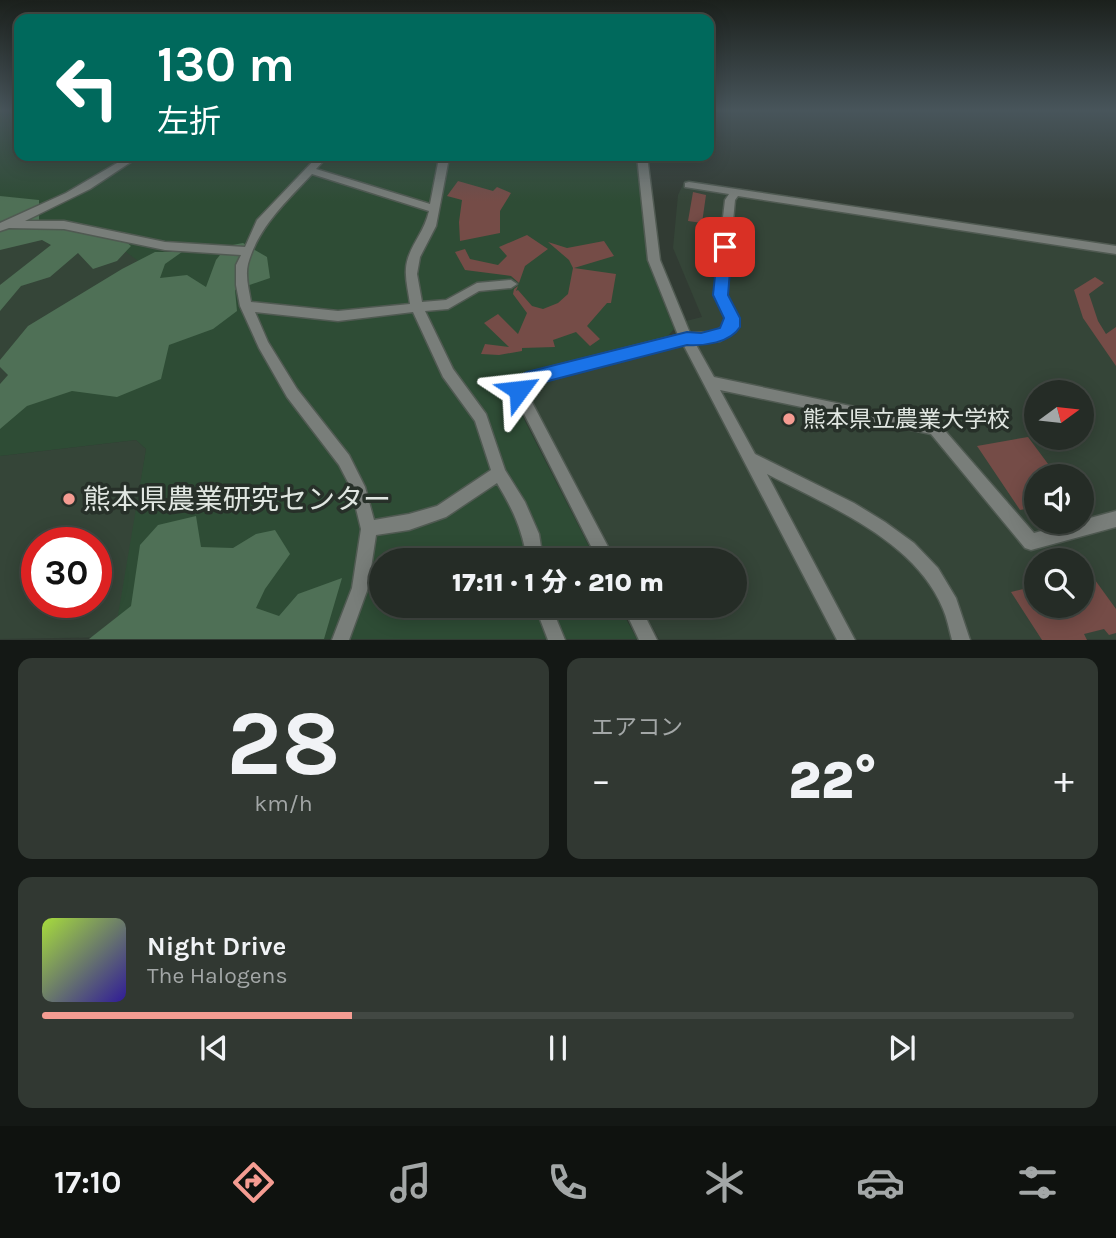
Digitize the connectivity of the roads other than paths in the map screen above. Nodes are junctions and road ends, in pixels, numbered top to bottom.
1 (128, 161) edge
2 (319, 161) edge
3 (444, 161) edge
4 (643, 161) edge
5 (312, 171) junction
6 (689, 185) dead end
7 (736, 192) junction
8 (432, 208) junction
9 (4, 225) edge
10 (1116, 250) edge
11 (247, 251) junction
12 (511, 284) dead end
13 (246, 306) junction
14 (417, 308) junction
15 (687, 338) junction
16 (711, 382) junction
17 (751, 459) junction
18 (499, 473) junction
19 (1116, 519) edge
20 (369, 529) junction
21 (533, 548) edge
22 (601, 548) edge
23 (548, 618) edge
24 (638, 618) edge
25 (340, 639) edge
26 (557, 639) edge
27 (649, 639) edge
28 (846, 639) edge
29 (961, 639) edge

1 - 9 street
2 - 5 street
3 - 8 street
4 - 15 street
5 - 8 street
5 - 11 street
6 - 7 street
7 - 10 street
7 - 15 street
8 - 14 street
9 - 11 street
11 - 13 street
12 - 14 street
13 - 14 street
13 - 20 street
14 - 18 street
15 - 16 street
15 - 22 street
16 - 17 street
16 - 19 street
17 - 28 street
17 - 29 lane
18 - 20 street
18 - 21 street
20 - 25 street
23 - 26 street
24 - 27 street

